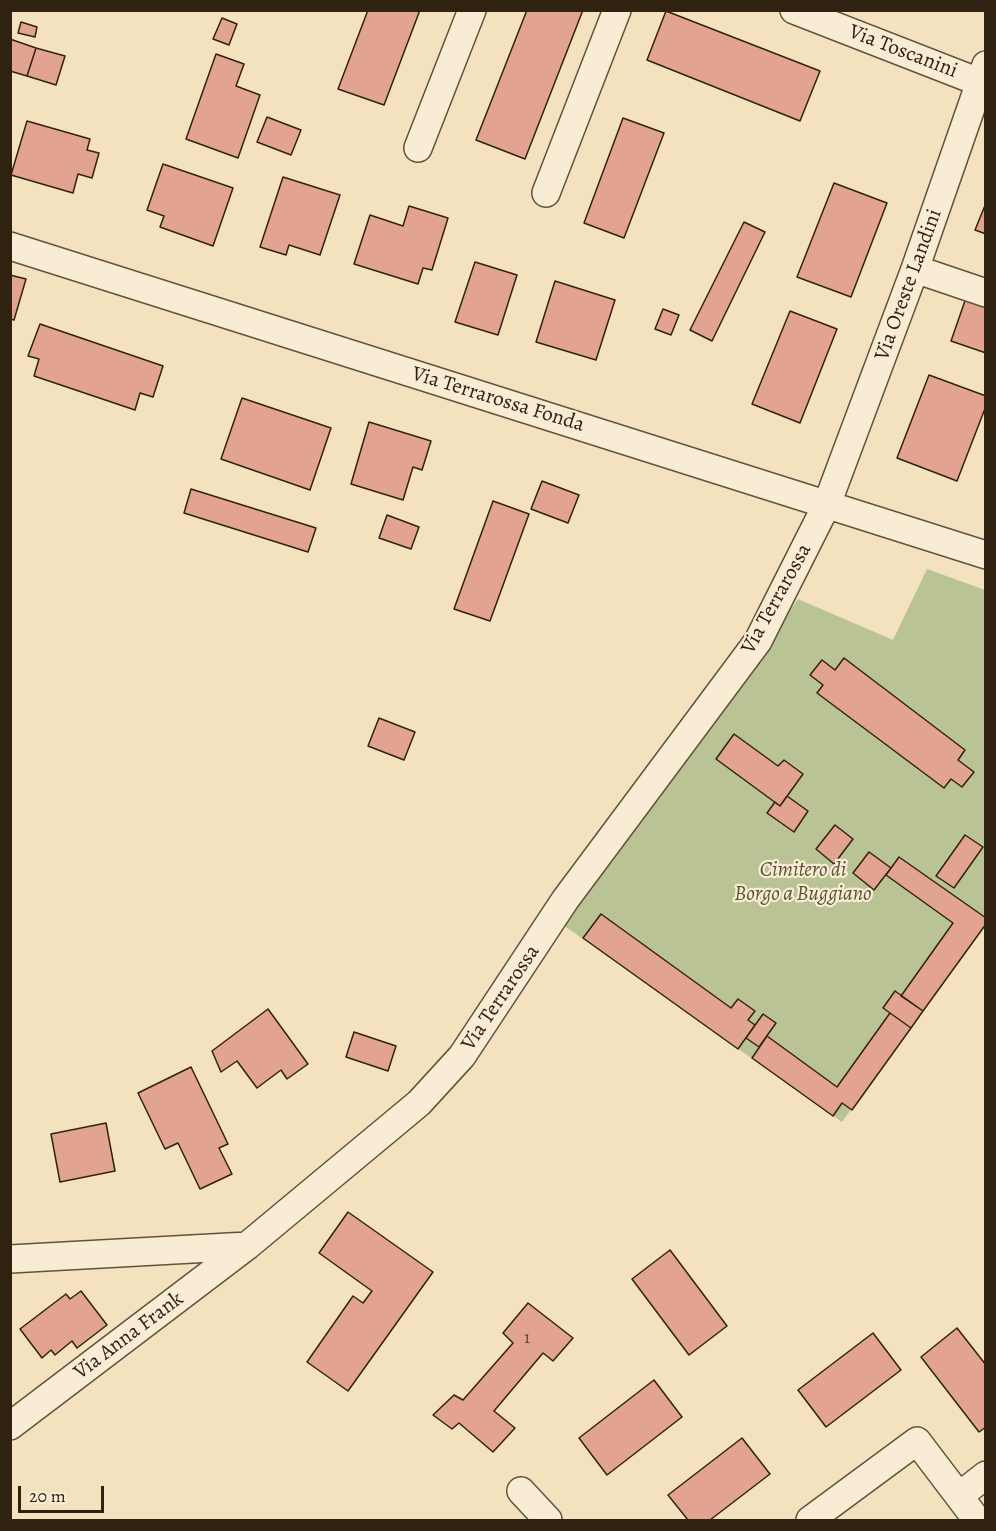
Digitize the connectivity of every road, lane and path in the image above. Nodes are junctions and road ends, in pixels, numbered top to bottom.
1 (472, 10) edge
2 (617, 10) edge
3 (794, 10) edge
4 (982, 73) edge
5 (979, 114) edge
6 (418, 148) dead end
7 (546, 193) dead end
8 (10, 246) edge
9 (915, 269) junction
10 (986, 293) edge
11 (827, 504) junction
12 (986, 555) edge
13 (247, 1246) junction
14 (10, 1259) edge
15 (10, 1426) edge
16 (986, 1475) edge
17 (521, 1491) dead end
18 (958, 1496) junction
19 (548, 1521) edge
20 (810, 1521) edge
21 (977, 1521) edge

1 - 6 street
2 - 7 street
3 - 4 street, Via Toscanini
4 - 5 street, Via Oreste Landini
5 - 9 street, Via Oreste Landini
8 - 11 street, Via Terrarossa Fonda
9 - 10 street
9 - 11 street, Via Oreste Landini
11 - 12 street, Via Terrarossa Fonda
11 - 13 street, Via Terrarossa
13 - 14 street
13 - 15 street, Via Anna Frank
16 - 18 street
17 - 19 street
18 - 20 street
18 - 21 street

